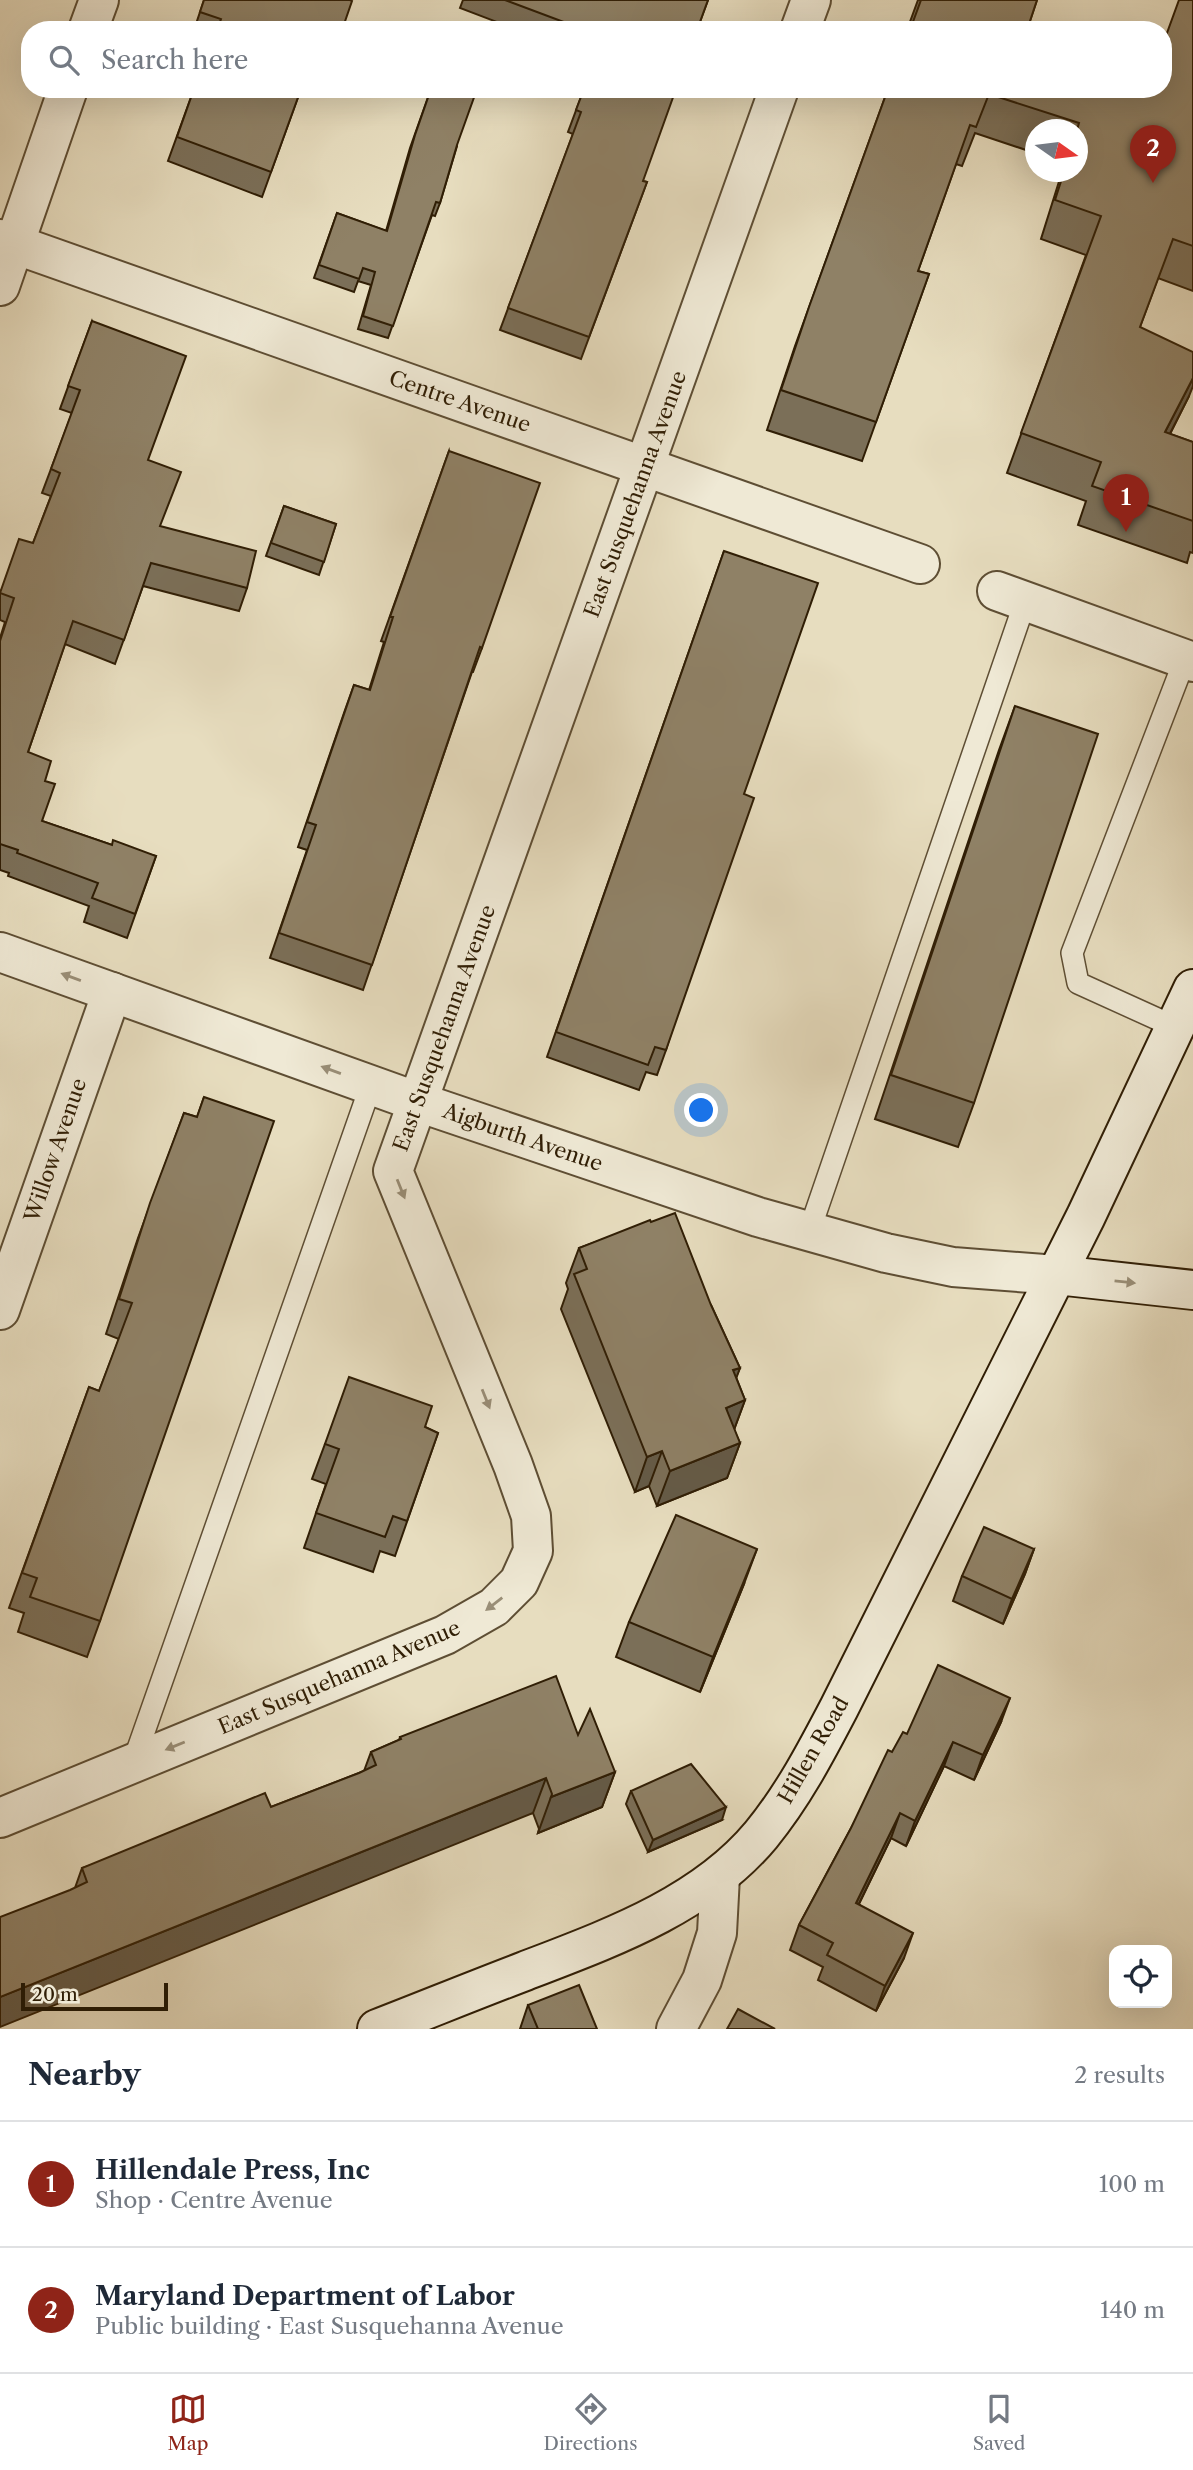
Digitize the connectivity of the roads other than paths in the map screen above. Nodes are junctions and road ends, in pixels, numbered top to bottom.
1 (99, 0) edge
2 (811, 0) edge
3 (91, 21) edge
4 (803, 21) edge
5 (64, 98) edge
6 (776, 98) edge
7 (7, 241) edge
8 (0, 286) edge
9 (645, 467) junction
10 (920, 564) dead end
11 (1011, 597) joint
12 (1189, 660) edge
13 (0, 952) edge
14 (1193, 989) edge
15 (111, 992) junction
16 (1175, 1027) junction
17 (371, 1085) junction
18 (418, 1102) junction
19 (808, 1232) junction
20 (1057, 1275) junction
21 (1193, 1290) edge
22 (0, 1310) edge
23 (133, 1763) junction
24 (0, 1818) edge
25 (720, 1876) junction
26 (377, 2029) edge
27 (676, 2029) edge

1 - 3 street
2 - 4 street
5 - 7 street
6 - 9 street, East Susquehanna Avenue
7 - 8 street
7 - 9 street, Centre Avenue
9 - 10 street, Centre Avenue
9 - 18 street, East Susquehanna Avenue
11 - 12 street
11 - 19 lane
12 - 16 lane
15 -> 13 street, Aigburth Avenue
14 - 16 street, Hillen Road
17 -> 15 street, Aigburth Avenue
15 - 22 street, Willow Avenue
16 - 20 street, Hillen Road
17 - 18 street, Aigburth Avenue
17 - 23 lane
18 - 19 street, Aigburth Avenue
18 -> 23 street, East Susquehanna Avenue
19 - 20 street, Aigburth Avenue
20 -> 21 street, Aigburth Avenue
20 - 25 street, Hillen Road
23 - 24 street, East Susquehanna Avenue
25 - 26 street, Hillen Road
25 - 27 street

